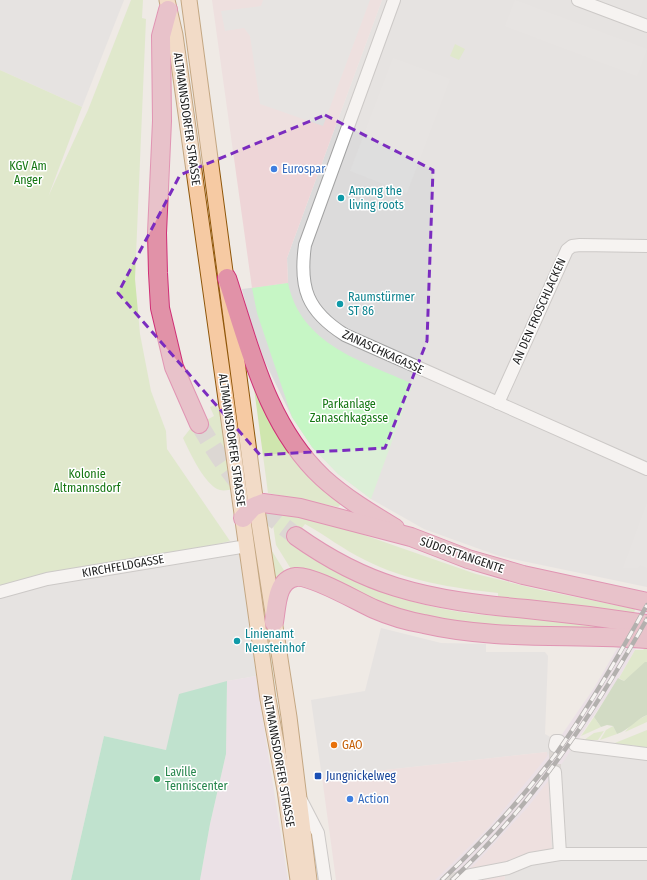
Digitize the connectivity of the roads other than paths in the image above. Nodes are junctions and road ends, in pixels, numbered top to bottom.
1 (189, 0) edge
2 (394, 0) edge
3 (578, 0) edge
4 (167, 5) edge
5 (647, 26) edge
6 (647, 246) edge
7 (227, 278) junction
8 (498, 403) junction
9 (199, 424) tunnel mouth
10 (647, 469) edge
11 (256, 505) junction
12 (243, 518) junction
13 (296, 536) tunnel mouth
14 (411, 537) junction
15 (247, 546) junction
16 (0, 592) edge
17 (647, 602) edge
18 (274, 622) junction
19 (647, 624) edge
20 (647, 639) edge
21 (575, 745) dead end
22 (647, 754) edge
23 (555, 772) tunnel mouth
24 (298, 795) junction
25 (560, 854) junction
26 (647, 854) edge
27 (509, 874) edge
28 (461, 877) dead end
29 (298, 880) edge
30 (309, 880) edge
31 (325, 880) edge

1 - 7 main road, ALTMANNSDORFER STRASSE
2 - 8 street, ZANASCHKAGASSE
3 - 5 street
4 - 9 highway
4 - 12 main road, ALTMANNSDORFER STRASSE
6 - 8 street, AN DEN FROSCHLACKEN
7 - 11 main road, ALTMANNSDORFER STRASSE
7 - 14 highway
8 - 10 street, ZANASCHKAGASSE
11 - 12 highway
11 - 14 highway, SÜDOSTTANGENTE
11 - 18 main road, ALTMANNSDORFER STRASSE
12 - 15 main road, ALTMANNSDORFER STRASSE
13 - 19 highway
14 - 17 highway, SÜDOSTTANGENTE
15 - 16 street, KIRCHFELDGASSE
15 - 29 main road, ALTMANNSDORFER STRASSE
18 - 20 highway
18 - 24 main road, ALTMANNSDORFER STRASSE
21 - 22 street
23 - 25 street
24 - 30 main road, ALTMANNSDORFER STRASSE
24 - 31 street, ALTMANNSDORFER STRASSE
25 - 26 street
25 - 27 street
27 - 28 street

